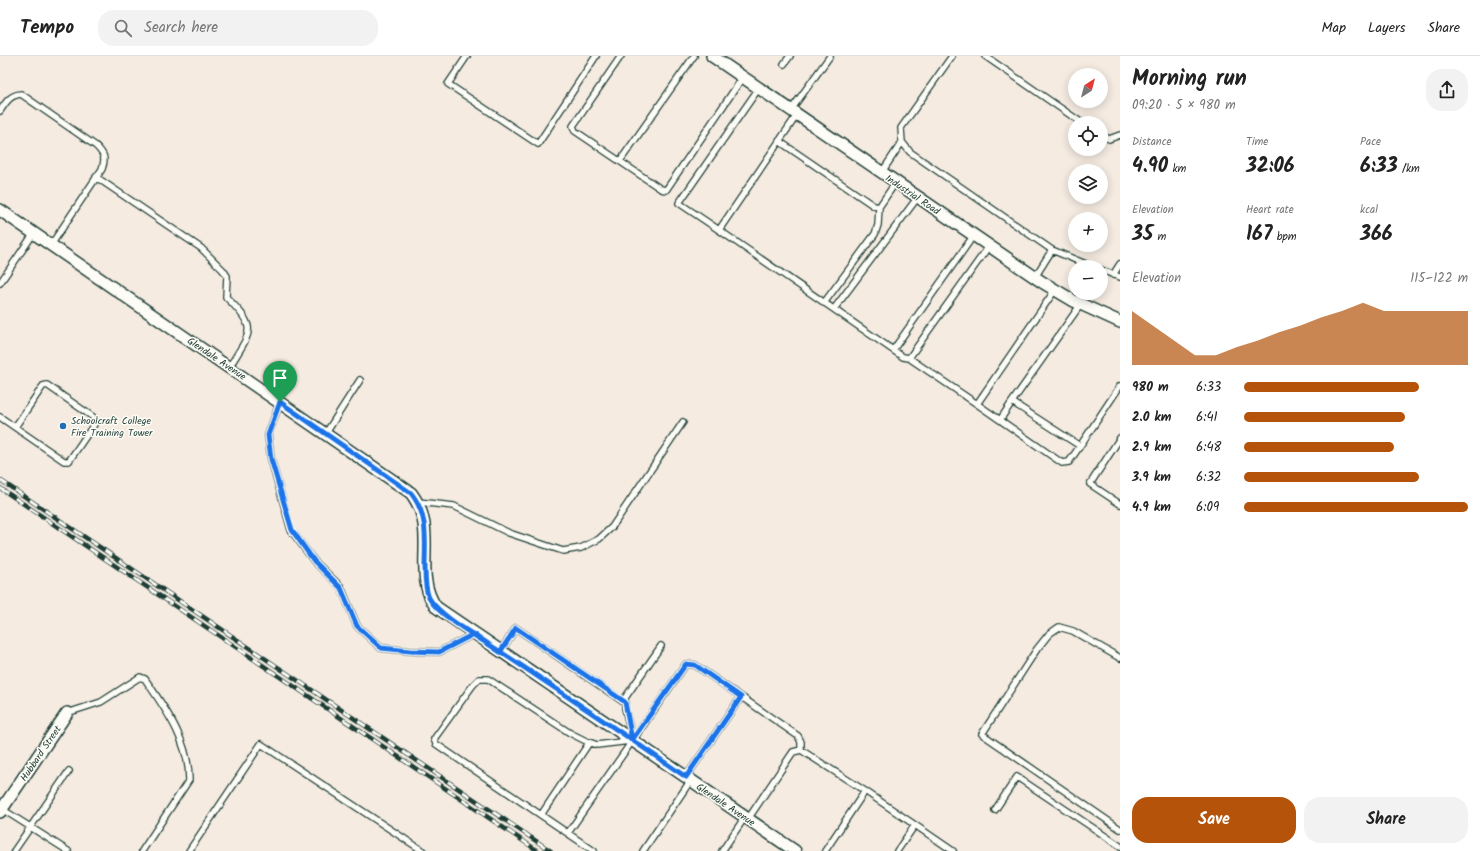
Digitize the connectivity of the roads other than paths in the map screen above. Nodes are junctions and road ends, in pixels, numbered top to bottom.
1 (467, 56) edge
2 (596, 56) edge
3 (621, 56) edge
4 (694, 56) edge
5 (712, 56) edge
6 (790, 56) edge
7 (830, 56) edge
8 (952, 56) edge
9 (985, 56) edge
10 (784, 64) dead end
11 (743, 77) junction
12 (759, 88) junction
13 (0, 111) edge
14 (794, 113) junction
15 (1072, 116) edge
16 (1120, 135) edge
17 (1108, 138) edge
18 (779, 142) junction
19 (902, 142) junction
20 (620, 162) junction
21 (882, 172) junction
22 (96, 177) junction
23 (896, 182) junction
24 (918, 197) junction
25 (879, 207) junction
26 (0, 210) edge
27 (719, 230) junction
28 (34, 233) junction
29 (974, 235) junction
30 (52, 245) junction
31 (989, 246) junction
32 (1052, 250) junction
33 (1077, 260) edge
34 (1120, 264) edge
35 (1108, 273) edge
36 (1113, 275) junction
37 (1035, 277) junction
38 (1120, 277) edge
39 (0, 283) edge
40 (1055, 290) junction
41 (824, 303) junction
42 (1081, 304) junction
43 (834, 309) junction
44 (1120, 322) edge
45 (893, 350) junction
46 (909, 358) junction
47 (230, 366) junction
48 (360, 380) dead end
49 (1120, 386) edge
50 (280, 402) junction
51 (1012, 402) junction
52 (977, 404) junction
53 (0, 417) edge
54 (1000, 420) junction
55 (683, 422) dead end
56 (15, 427) junction
57 (326, 433) junction
58 (1120, 438) edge
59 (1080, 446) junction
60 (418, 502) junction
61 (1120, 504) edge
62 (474, 634) junction
63 (661, 646) dead end
64 (500, 652) junction
65 (1120, 658) edge
66 (741, 697) junction
67 (625, 702) junction
68 (66, 713) joint
69 (632, 740) junction
70 (589, 743) junction
71 (801, 750) junction
72 (69, 771) dead end
73 (688, 779) junction
74 (865, 791) junction
75 (995, 810) dead end
76 (1, 811) edge
77 (541, 815) junction
78 (747, 818) junction
79 (915, 825) junction
80 (30, 827) junction
81 (1120, 829) edge
82 (568, 833) junction
83 (1120, 846) edge
84 (783, 848) edge
85 (14, 851) edge
86 (68, 851) edge
87 (142, 851) edge
88 (189, 851) edge
89 (423, 851) edge
90 (594, 851) edge
91 (643, 851) edge
92 (722, 851) edge
93 (795, 851) edge
94 (825, 851) edge
95 (897, 851) edge
96 (953, 851) edge

1 - 2 lane
3 - 20 lane
4 - 20 lane
5 - 11 street, Industrial Road
6 - 10 lane
7 - 14 lane
8 - 19 lane
9 - 15 lane
11 - 12 street, Industrial Road
11 - 20 lane
12 - 14 street, Industrial Road
12 - 27 lane
13 - 22 lane
14 - 18 lane
14 - 21 street, Industrial Road
16 - 17 lane
18 - 25 lane
18 - 27 lane
19 - 21 lane
19 - 32 lane
21 - 23 street, Industrial Road
22 - 30 lane
22 - 47 lane
23 - 24 street, Industrial Road
23 - 25 lane
24 - 29 street, Industrial Road
24 - 43 lane
25 - 41 lane
26 - 28 street, Glendale Avenue
27 - 41 lane
28 - 30 street, Glendale Avenue
28 - 39 lane
29 - 31 street, Industrial Road
29 - 45 lane
30 - 47 street, Glendale Avenue
31 - 37 street, Industrial Road
31 - 46 lane
32 - 33 lane
32 - 37 lane
34 - 36 lane
35 - 36 lane
36 - 38 lane
37 - 40 street, Industrial Road
40 - 42 street, Industrial Road
40 - 52 lane
41 - 43 lane
42 - 44 street, Industrial Road
42 - 51 lane
43 - 45 lane
45 - 46 lane
46 - 52 lane
47 - 50 street, Glendale Avenue
48 - 57 lane
49 - 59 lane
50 - 57 street, Glendale Avenue
50 - 62 lane
51 - 54 lane
51 - 59 lane
52 - 54 lane
53 - 56 lane
54 - 59 lane
55 - 60 lane
56 - 56 lane
57 - 60 street, Glendale Avenue
58 - 61 lane
60 - 62 street, Glendale Avenue
62 - 64 street, Glendale Avenue
63 - 67 lane
64 - 67 lane
64 - 69 street, Glendale Avenue
65 - 81 lane
66 - 69 lane
66 - 71 lane
66 - 73 lane
67 - 69 lane
68 - 76 street, Hubbard Street
68 - 87 lane
69 - 70 lane
69 - 73 street, Glendale Avenue
69 - 82 lane
70 - 77 lane
70 - 77 lane
71 - 74 lane
71 - 78 lane
72 - 80 lane
73 - 78 street, Glendale Avenue
73 - 91 lane
74 - 79 lane
74 - 94 lane
75 - 83 lane
76 - 80 lane
77 - 82 lane
78 - 84 street, Glendale Avenue
78 - 92 lane
79 - 95 lane
79 - 96 lane
80 - 85 lane
80 - 86 lane
82 - 90 lane
84 - 93 street, Glendale Avenue
88 - 89 lane

